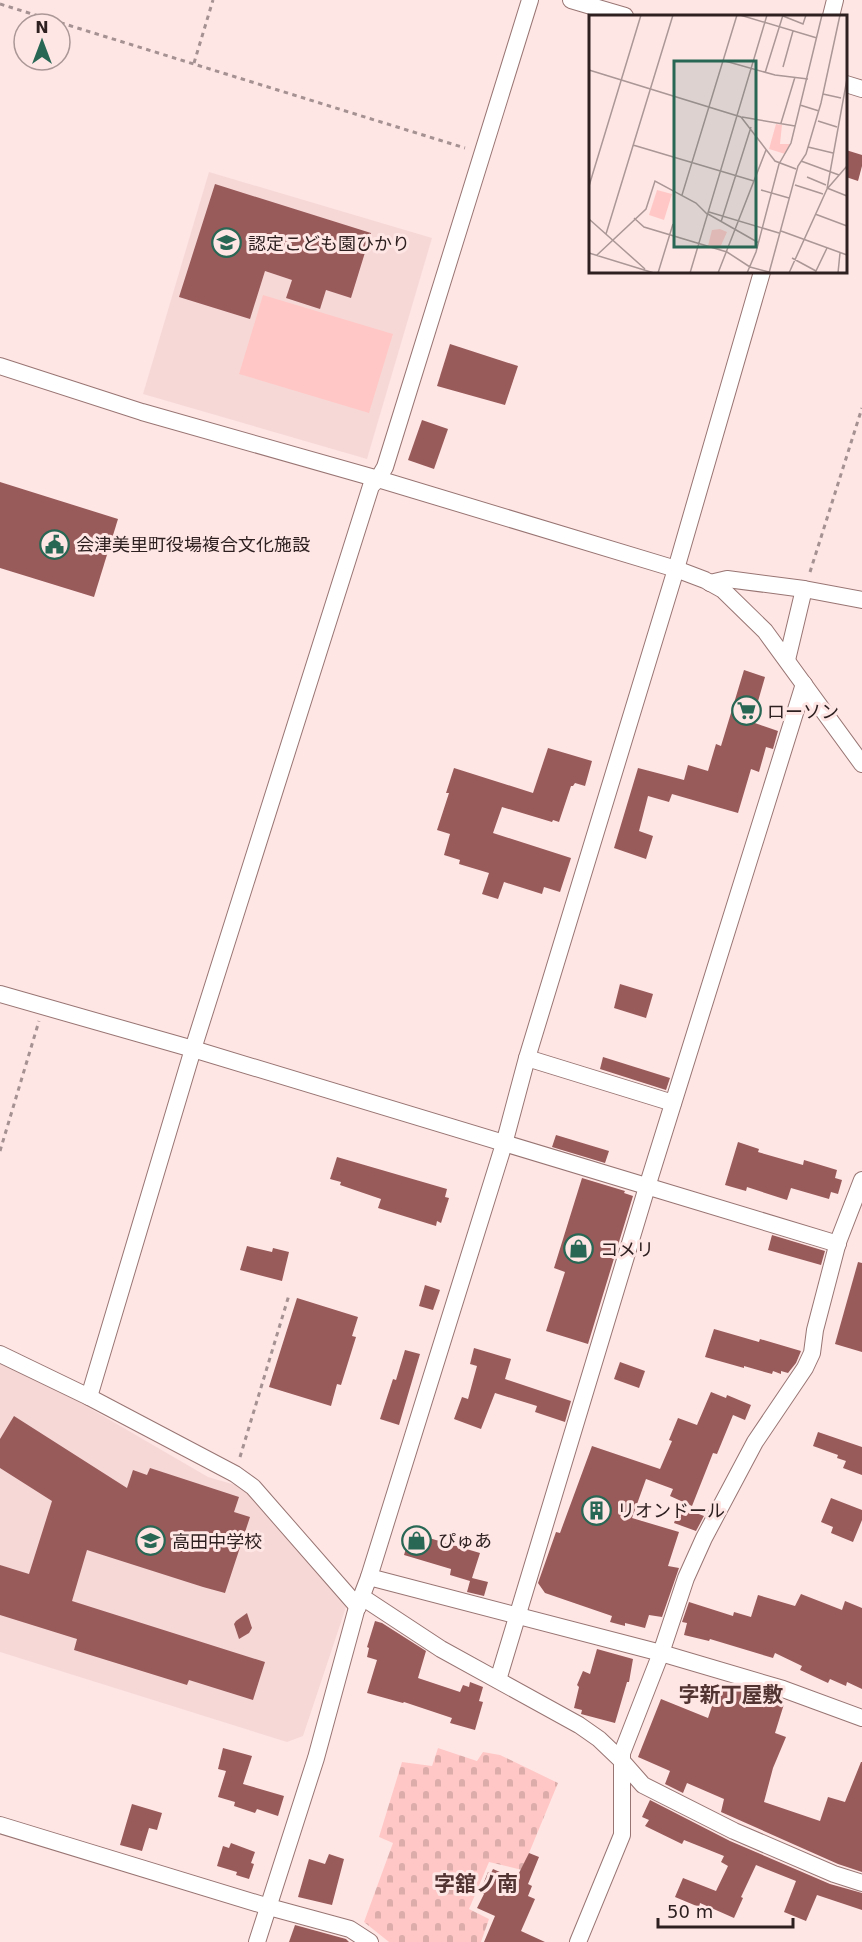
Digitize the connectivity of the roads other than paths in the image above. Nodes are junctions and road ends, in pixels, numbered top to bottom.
1 (530, 0) edge
2 (570, 0) edge
3 (835, 0) edge
4 (622, 15) edge
5 (831, 15) edge
6 (847, 84) edge
7 (862, 89) edge
8 (762, 273) edge
9 (0, 366) edge
10 (378, 479) junction
11 (676, 569) junction
12 (710, 583) junction
13 (804, 589) junction
14 (862, 600) edge
15 (787, 660) junction
16 (804, 684) junction
17 (862, 764) edge
18 (0, 994) edge
19 (193, 1049) junction
20 (527, 1058) junction
21 (673, 1103) junction
22 (504, 1144) junction
23 (862, 1180) edge
24 (647, 1187) junction
25 (838, 1244) junction
26 (0, 1354) edge
27 (90, 1397) junction
28 (369, 1577) junction
29 (360, 1602) junction
30 (518, 1615) junction
31 (661, 1653) junction
32 (498, 1680) junction
33 (862, 1718) edge
34 (621, 1760) junction
35 (0, 1825) edge
36 (862, 1883) edge
37 (269, 1907) junction
38 (257, 1942) edge
39 (370, 1942) edge
40 (578, 1942) edge

1 - 10 street
2 - 4 street
3 - 5 street
6 - 7 street
8 - 11 street
9 - 10 street
10 - 11 street
10 - 19 street
11 - 12 street
11 - 20 street
12 - 13 street
12 - 15 street
13 - 14 street
13 - 15 street
15 - 16 street
16 - 17 street
16 - 21 street
18 - 19 street
19 - 22 street
19 - 27 street
20 - 21 street
20 - 22 street
21 - 24 street
22 - 24 street
22 - 28 street
23 - 25 street
24 - 25 street
24 - 30 street
25 - 31 street
26 - 27 street
27 - 29 street
28 - 29 street
28 - 30 street
29 - 32 street
29 - 37 street
30 - 31 street
30 - 32 street
31 - 33 street
31 - 34 street
32 - 34 street
34 - 36 street
34 - 40 street
35 - 37 street
37 - 38 street
37 - 39 street

